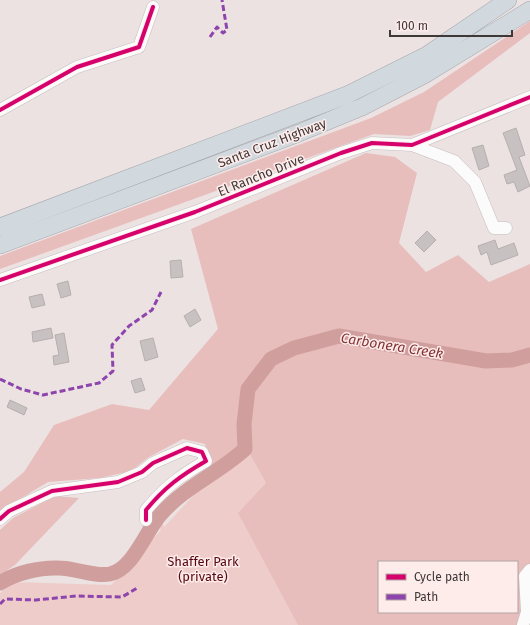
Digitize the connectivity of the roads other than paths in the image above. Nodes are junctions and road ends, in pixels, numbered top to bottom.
1 (508, 0) edge
2 (153, 7) dead end
3 (530, 10) edge
4 (530, 97) edge
5 (0, 110) edge
6 (412, 145) junction
7 (0, 227) edge
8 (506, 228) dead end
9 (0, 244) edge
10 (0, 280) edge
11 (0, 519) edge
12 (146, 520) dead end
13 (530, 570) edge
14 (523, 625) edge

1 - 7 highway, Santa Cruz Highway
2 - 5 street
3 - 9 highway, Santa Cruz Highway
4 - 6 street, El Rancho Drive
6 - 8 street
6 - 10 street, El Rancho Drive
11 - 12 street
13 - 14 street

